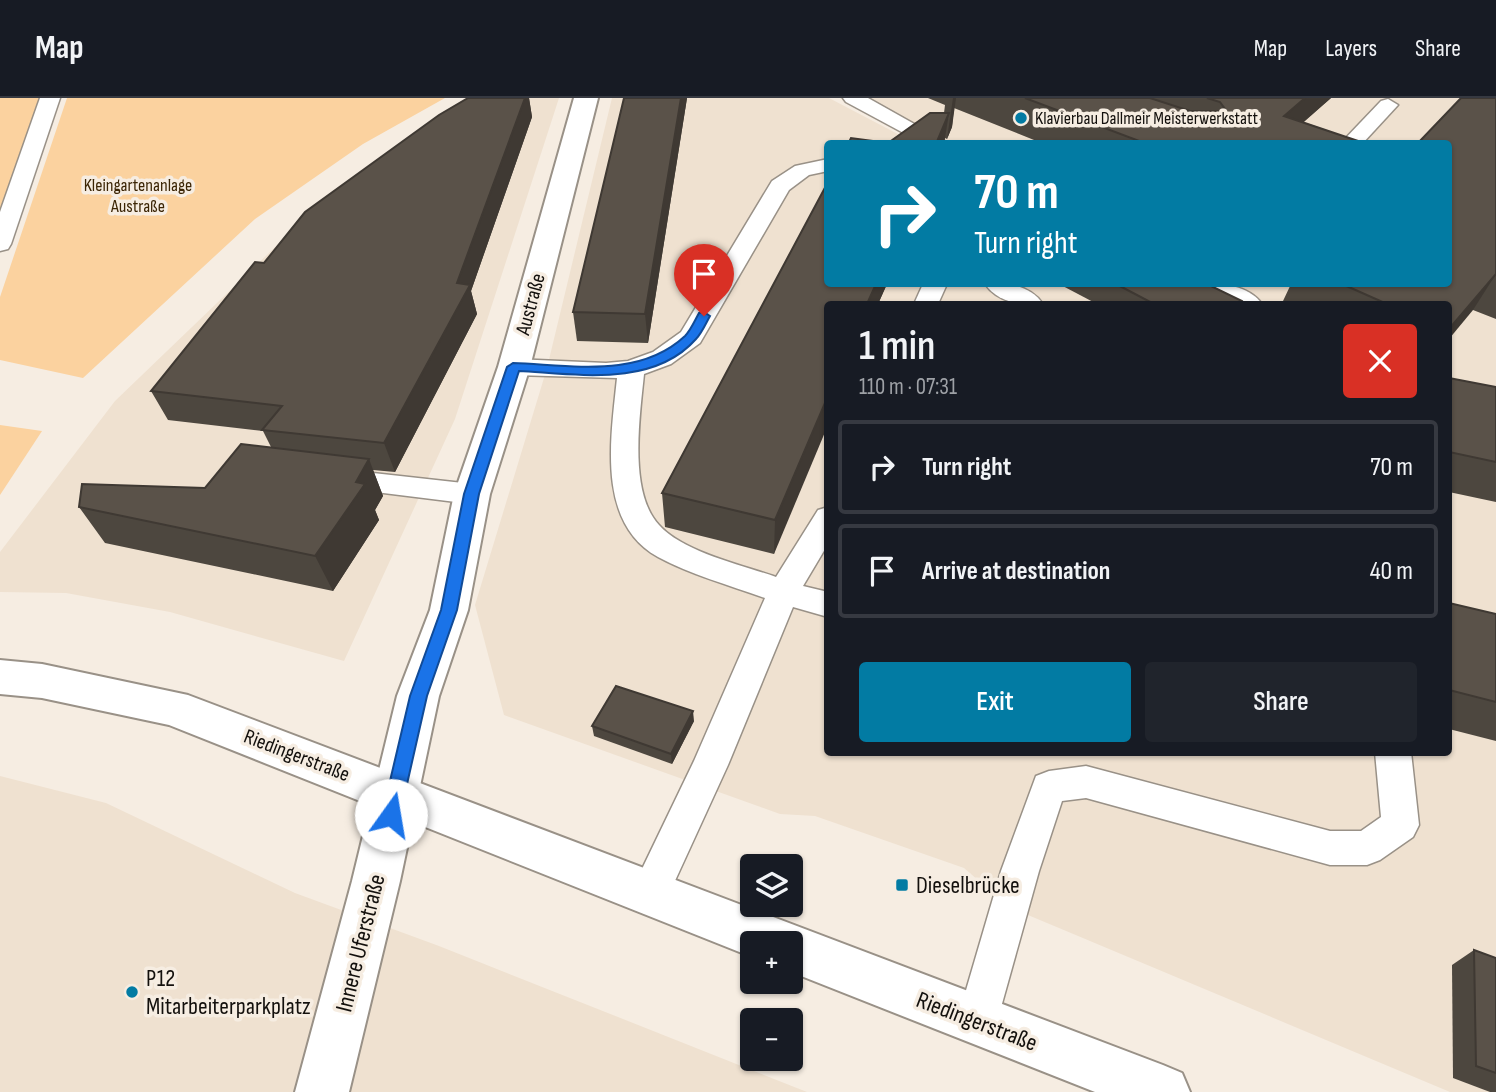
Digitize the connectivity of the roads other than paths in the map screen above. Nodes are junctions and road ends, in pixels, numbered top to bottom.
1 (50, 98) edge
2 (586, 98) edge
3 (853, 98) edge
4 (1392, 101) edge
5 (932, 140) edge
6 (1354, 140) edge
7 (824, 165) edge
8 (0, 244) edge
9 (1002, 287) edge
10 (1215, 287) edge
11 (1026, 301) edge
12 (1244, 301) edge
13 (513, 367) junction
14 (631, 369) junction
15 (305, 475) edge
16 (472, 494) junction
17 (824, 525) edge
18 (783, 592) junction
19 (824, 604) edge
20 (0, 677) edge
21 (1393, 756) edge
22 (396, 793) junction
23 (649, 894) junction
24 (747, 931) edge
25 (803, 953) edge
26 (978, 1021) junction
27 (322, 1092) edge
28 (1163, 1092) edge

1 - 8 lane
2 - 13 street, Austraße
3 - 5 lane
4 - 6 lane
7 - 14 lane
9 - 11 lane
10 - 12 lane
13 - 14 lane
13 - 16 street, Austraße
14 - 18 lane
15 - 16 lane
16 - 22 street, Austraße
17 - 18 lane
18 - 19 lane
18 - 23 lane
20 - 22 street, Riedingerstraße
21 - 26 lane
22 - 23 street, Riedingerstraße
22 - 27 street, Innere Uferstraße
23 - 24 street, Riedingerstraße
25 - 26 street, Riedingerstraße
26 - 28 street, Riedingerstraße

